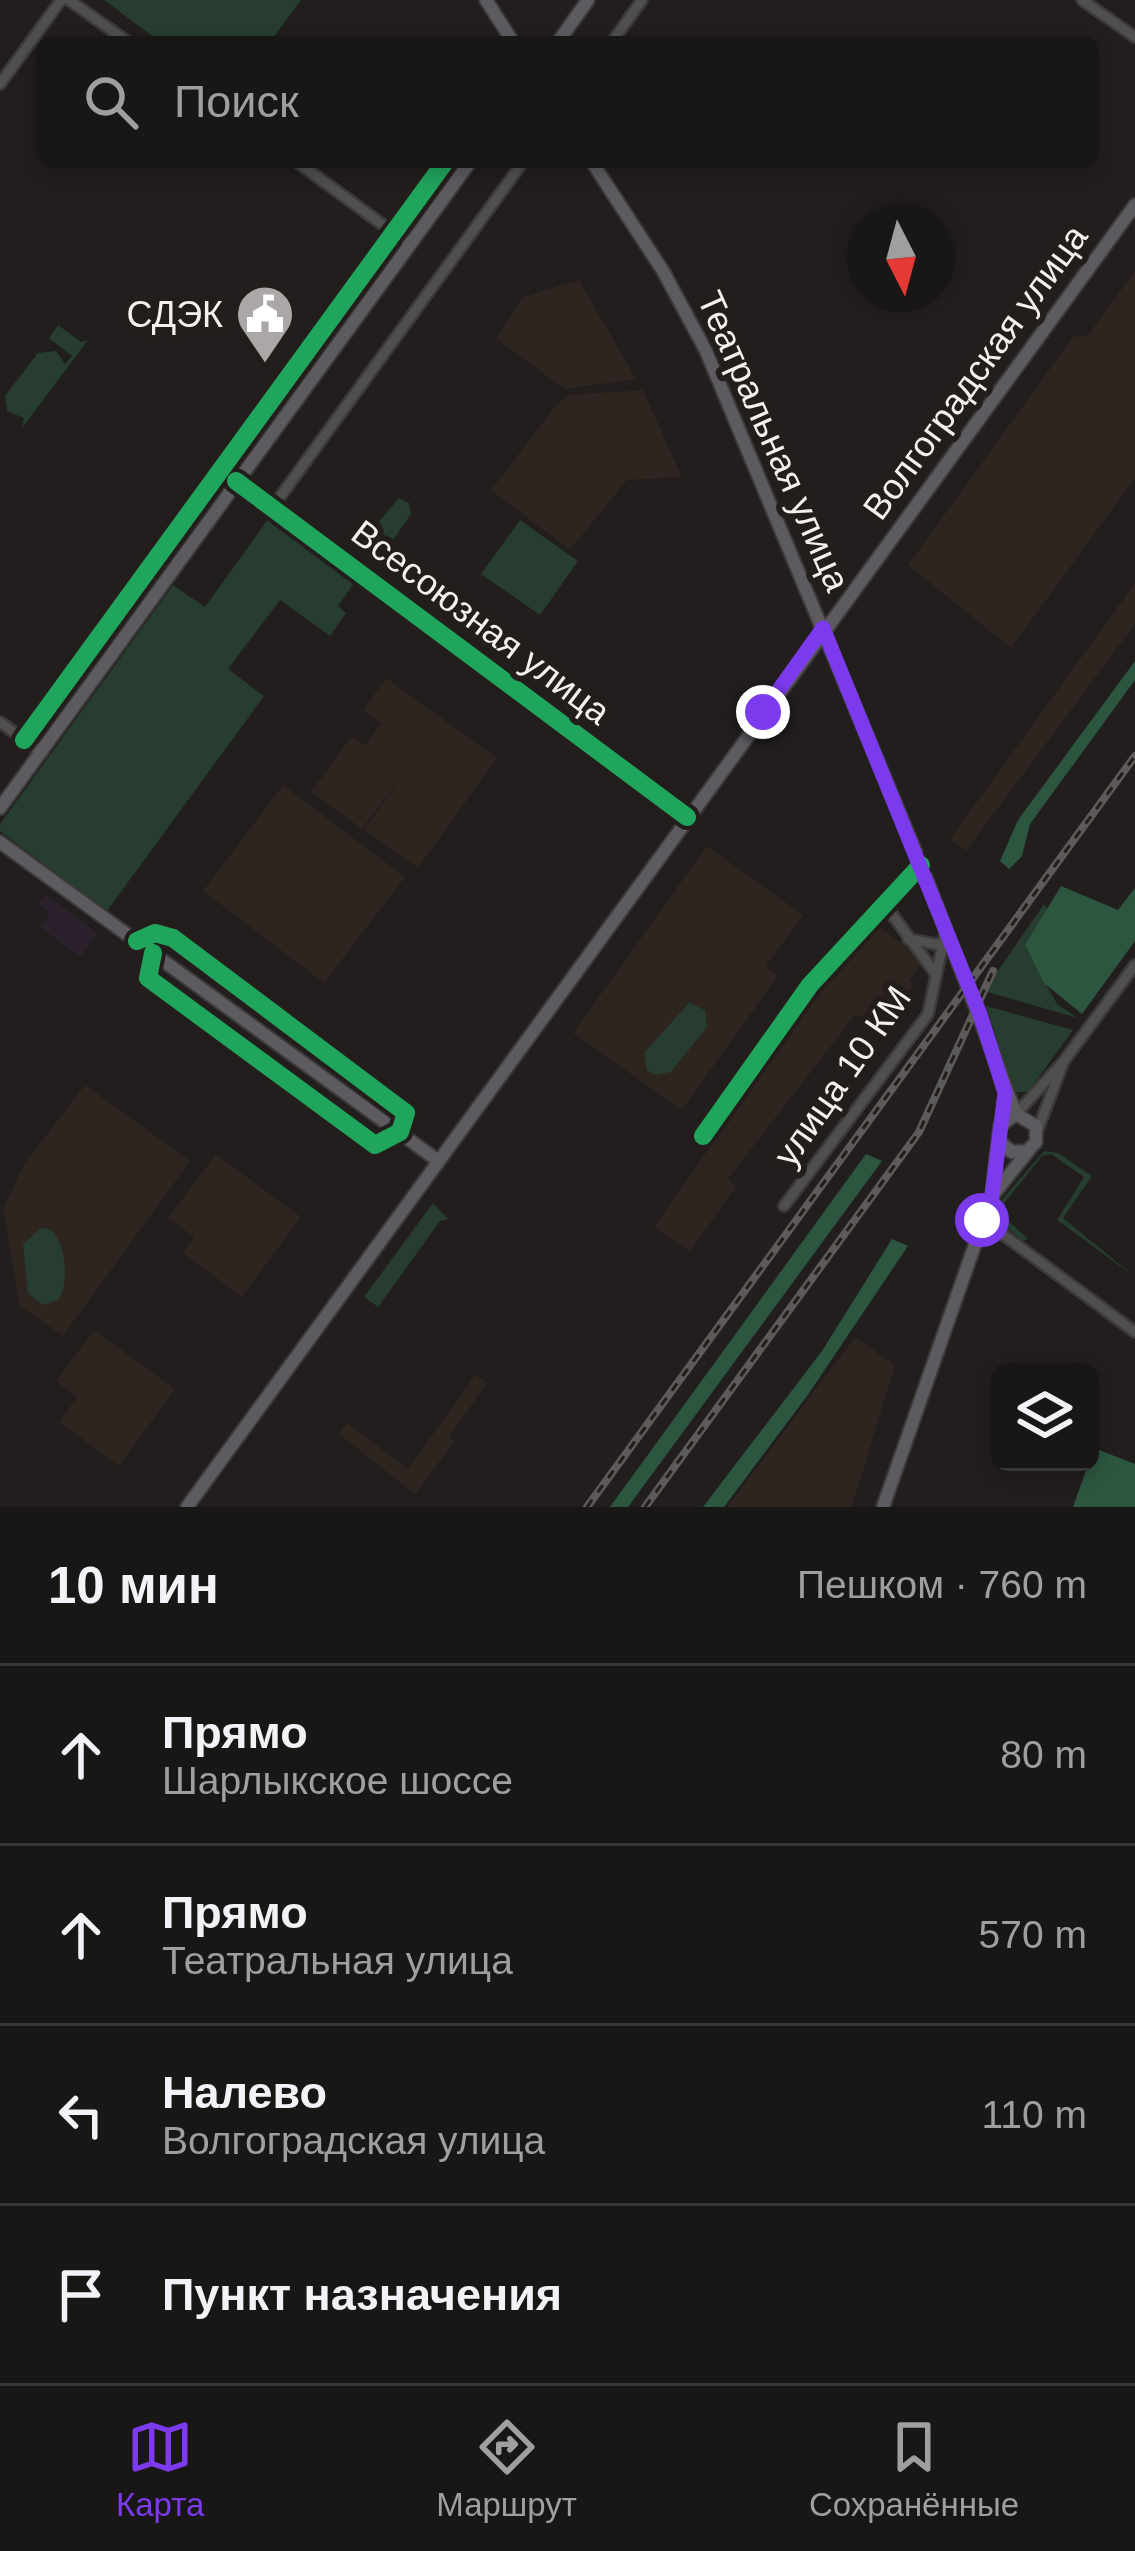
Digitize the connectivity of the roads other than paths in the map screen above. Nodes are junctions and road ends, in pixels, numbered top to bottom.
1 (65, 0) edge
2 (486, 0) edge
3 (589, 0) edge
4 (642, 0) edge
5 (1082, 0) edge
6 (37, 36) edge
7 (119, 36) edge
8 (509, 36) edge
9 (562, 36) edge
10 (616, 36) edge
11 (36, 37) edge
12 (1135, 37) edge
13 (0, 84) edge
14 (305, 168) edge
15 (441, 168) edge
16 (466, 168) edge
17 (519, 168) edge
18 (596, 168) edge
19 (1135, 205) edge
20 (394, 234) junction
21 (409, 244) junction
22 (236, 481) junction
23 (272, 508) junction
24 (823, 628) junction
25 (0, 722) edge
26 (24, 740) junction
27 (42, 753) junction
28 (0, 808) edge
29 (687, 817) junction
30 (0, 842) edge
31 (921, 865) junction
32 (886, 906) junction
33 (946, 929) junction
34 (908, 939) junction
35 (137, 941) junction
36 (940, 945) junction
37 (153, 953) junction
38 (1135, 965) edge
39 (935, 973) junction
40 (1064, 1061) junction
41 (1005, 1093) junction
42 (1016, 1114) junction
43 (1000, 1126) junction
44 (1038, 1130) junction
45 (400, 1132) junction
46 (703, 1136) dead end
47 (1001, 1143) junction
48 (1030, 1150) junction
49 (436, 1160) junction
50 (992, 1196) junction
51 (784, 1206) dead end
52 (982, 1220) junction
53 (1135, 1332) edge
54 (187, 1507) edge
55 (883, 1507) edge

1 - 6 street
1 - 7 street
2 - 8 main road
3 - 9 main road
4 - 10 street
5 - 12 street
11 - 13 street
14 - 20 street
15 - 20 street
16 - 21 main road
17 - 23 street
18 - 24 main road, Театральная улица
19 - 24 main road, Волгоградская улица
20 - 21 street
20 - 26 street
21 - 22 main road
22 - 23 street, Всесоюзная улица
22 - 27 main road
23 - 29 street, Всесоюзная улица
24 - 29 main road, Волгоградская улица
24 - 31 main road, Театральная улица
25 - 26 street
26 - 27 street
27 - 28 main road
29 - 49 main road, Волгоградская улица
30 - 35 main road
31 - 32 street
31 - 33 main road, Театральная улица
32 - 34 street
32 - 46 street
33 - 36 street, улица 10 КМ
33 - 41 main road, Театральная улица
34 - 36 street
34 - 39 street
35 - 37 main road
35 - 45 street
36 - 39 street, улица 10 КМ
37 - 45 main road
37 - 45 street
38 - 40 street
39 - 51 street, улица 10 КМ
40 - 42 street
40 - 44 street
41 - 42 main road, Театральная улица
41 - 43 main road, Театральная улица
42 - 43 main road
42 - 44 main road
43 - 47 main road
44 - 48 main road
45 - 49 main road
47 - 48 main road
47 - 50 main road
48 - 50 main road
49 - 54 main road, Волгоградская улица
50 - 52 main road
52 - 53 street
52 - 55 main road

